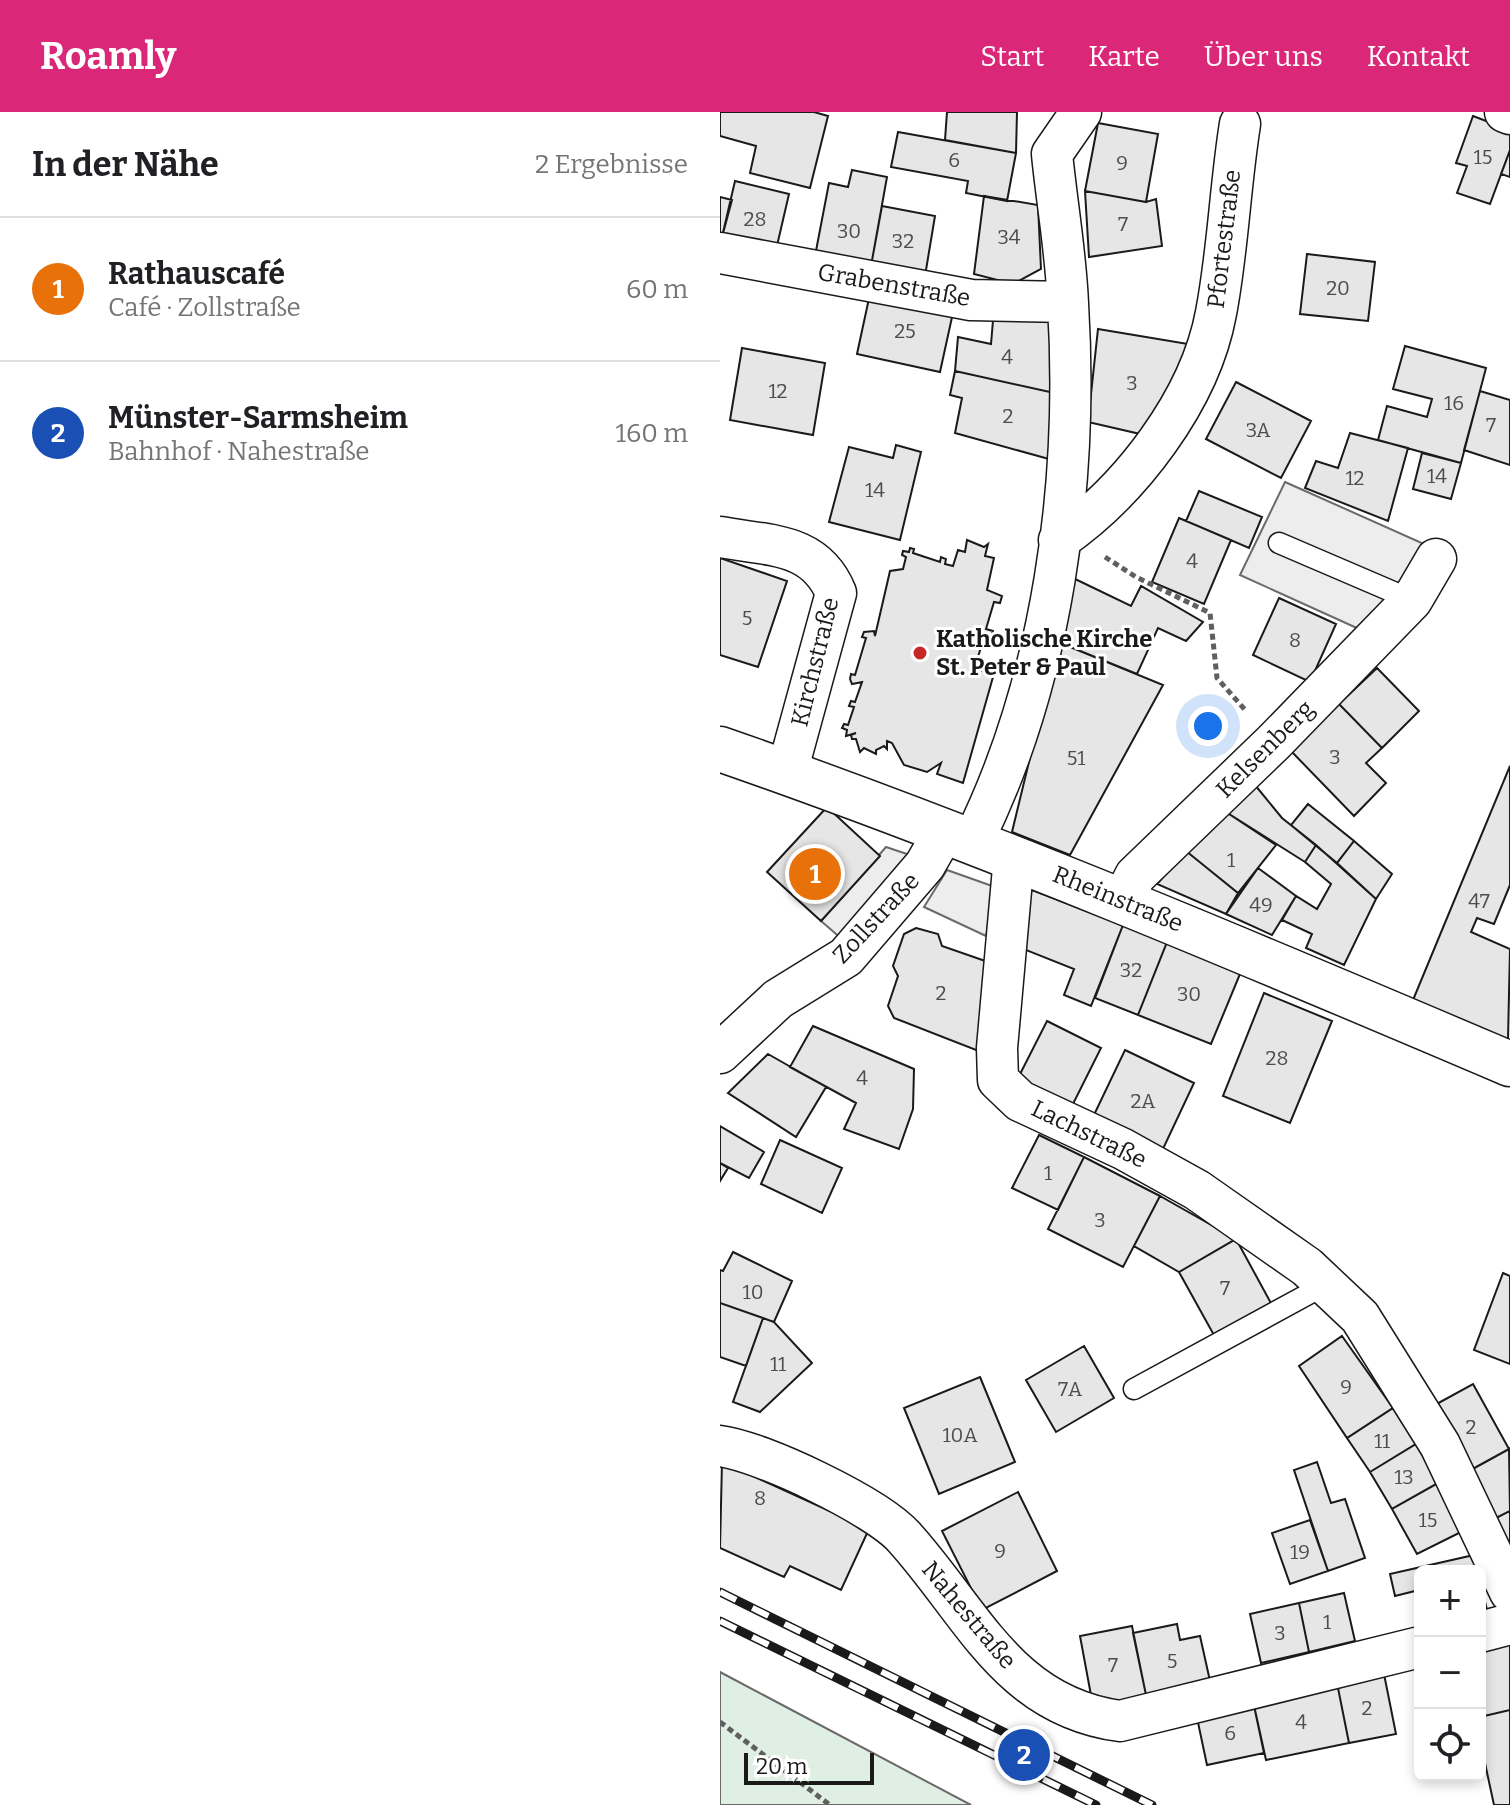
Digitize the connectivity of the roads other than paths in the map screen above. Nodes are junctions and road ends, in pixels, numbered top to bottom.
1 (1040, 112) edge
2 (1081, 112) edge
3 (1240, 124) dead end
4 (1052, 154) junction
5 (720, 253) edge
6 (1068, 302) junction
7 (1071, 532) junction
8 (720, 537) edge
9 (1279, 543) dead end
10 (1436, 559) dead end
11 (1412, 600) junction
12 (720, 749) edge
13 (787, 772) junction
14 (959, 835) junction
15 (1014, 857) junction
16 (1123, 900) junction
17 (720, 1053) edge
18 (1508, 1058) edge
19 (1325, 1285) junction
20 (1134, 1389) dead end
21 (720, 1446) edge
22 (1510, 1592) edge
23 (1510, 1624) edge
24 (1486, 1630) edge
25 (1414, 1648) edge

1 - 4 street
2 - 4 street
3 - 7 street, Pfortestraße
4 - 6 street
5 - 6 street, Grabenstraße
6 - 7 street
7 - 14 street
8 - 13 street, Kirchstraße
9 - 11 lane
10 - 11 street, Kelsenberg
11 - 16 street, Kelsenberg
12 - 13 main road, Rheinstraße
13 - 14 main road, Rheinstraße
14 - 15 main road, Rheinstraße
14 - 17 street, Zollstraße
15 - 16 main road, Rheinstraße
15 - 19 street, Lachstraße
16 - 18 main road, Rheinstraße
19 - 20 lane
19 - 22 street, Lachstraße
21 - 25 street, Nahestraße
23 - 24 street

